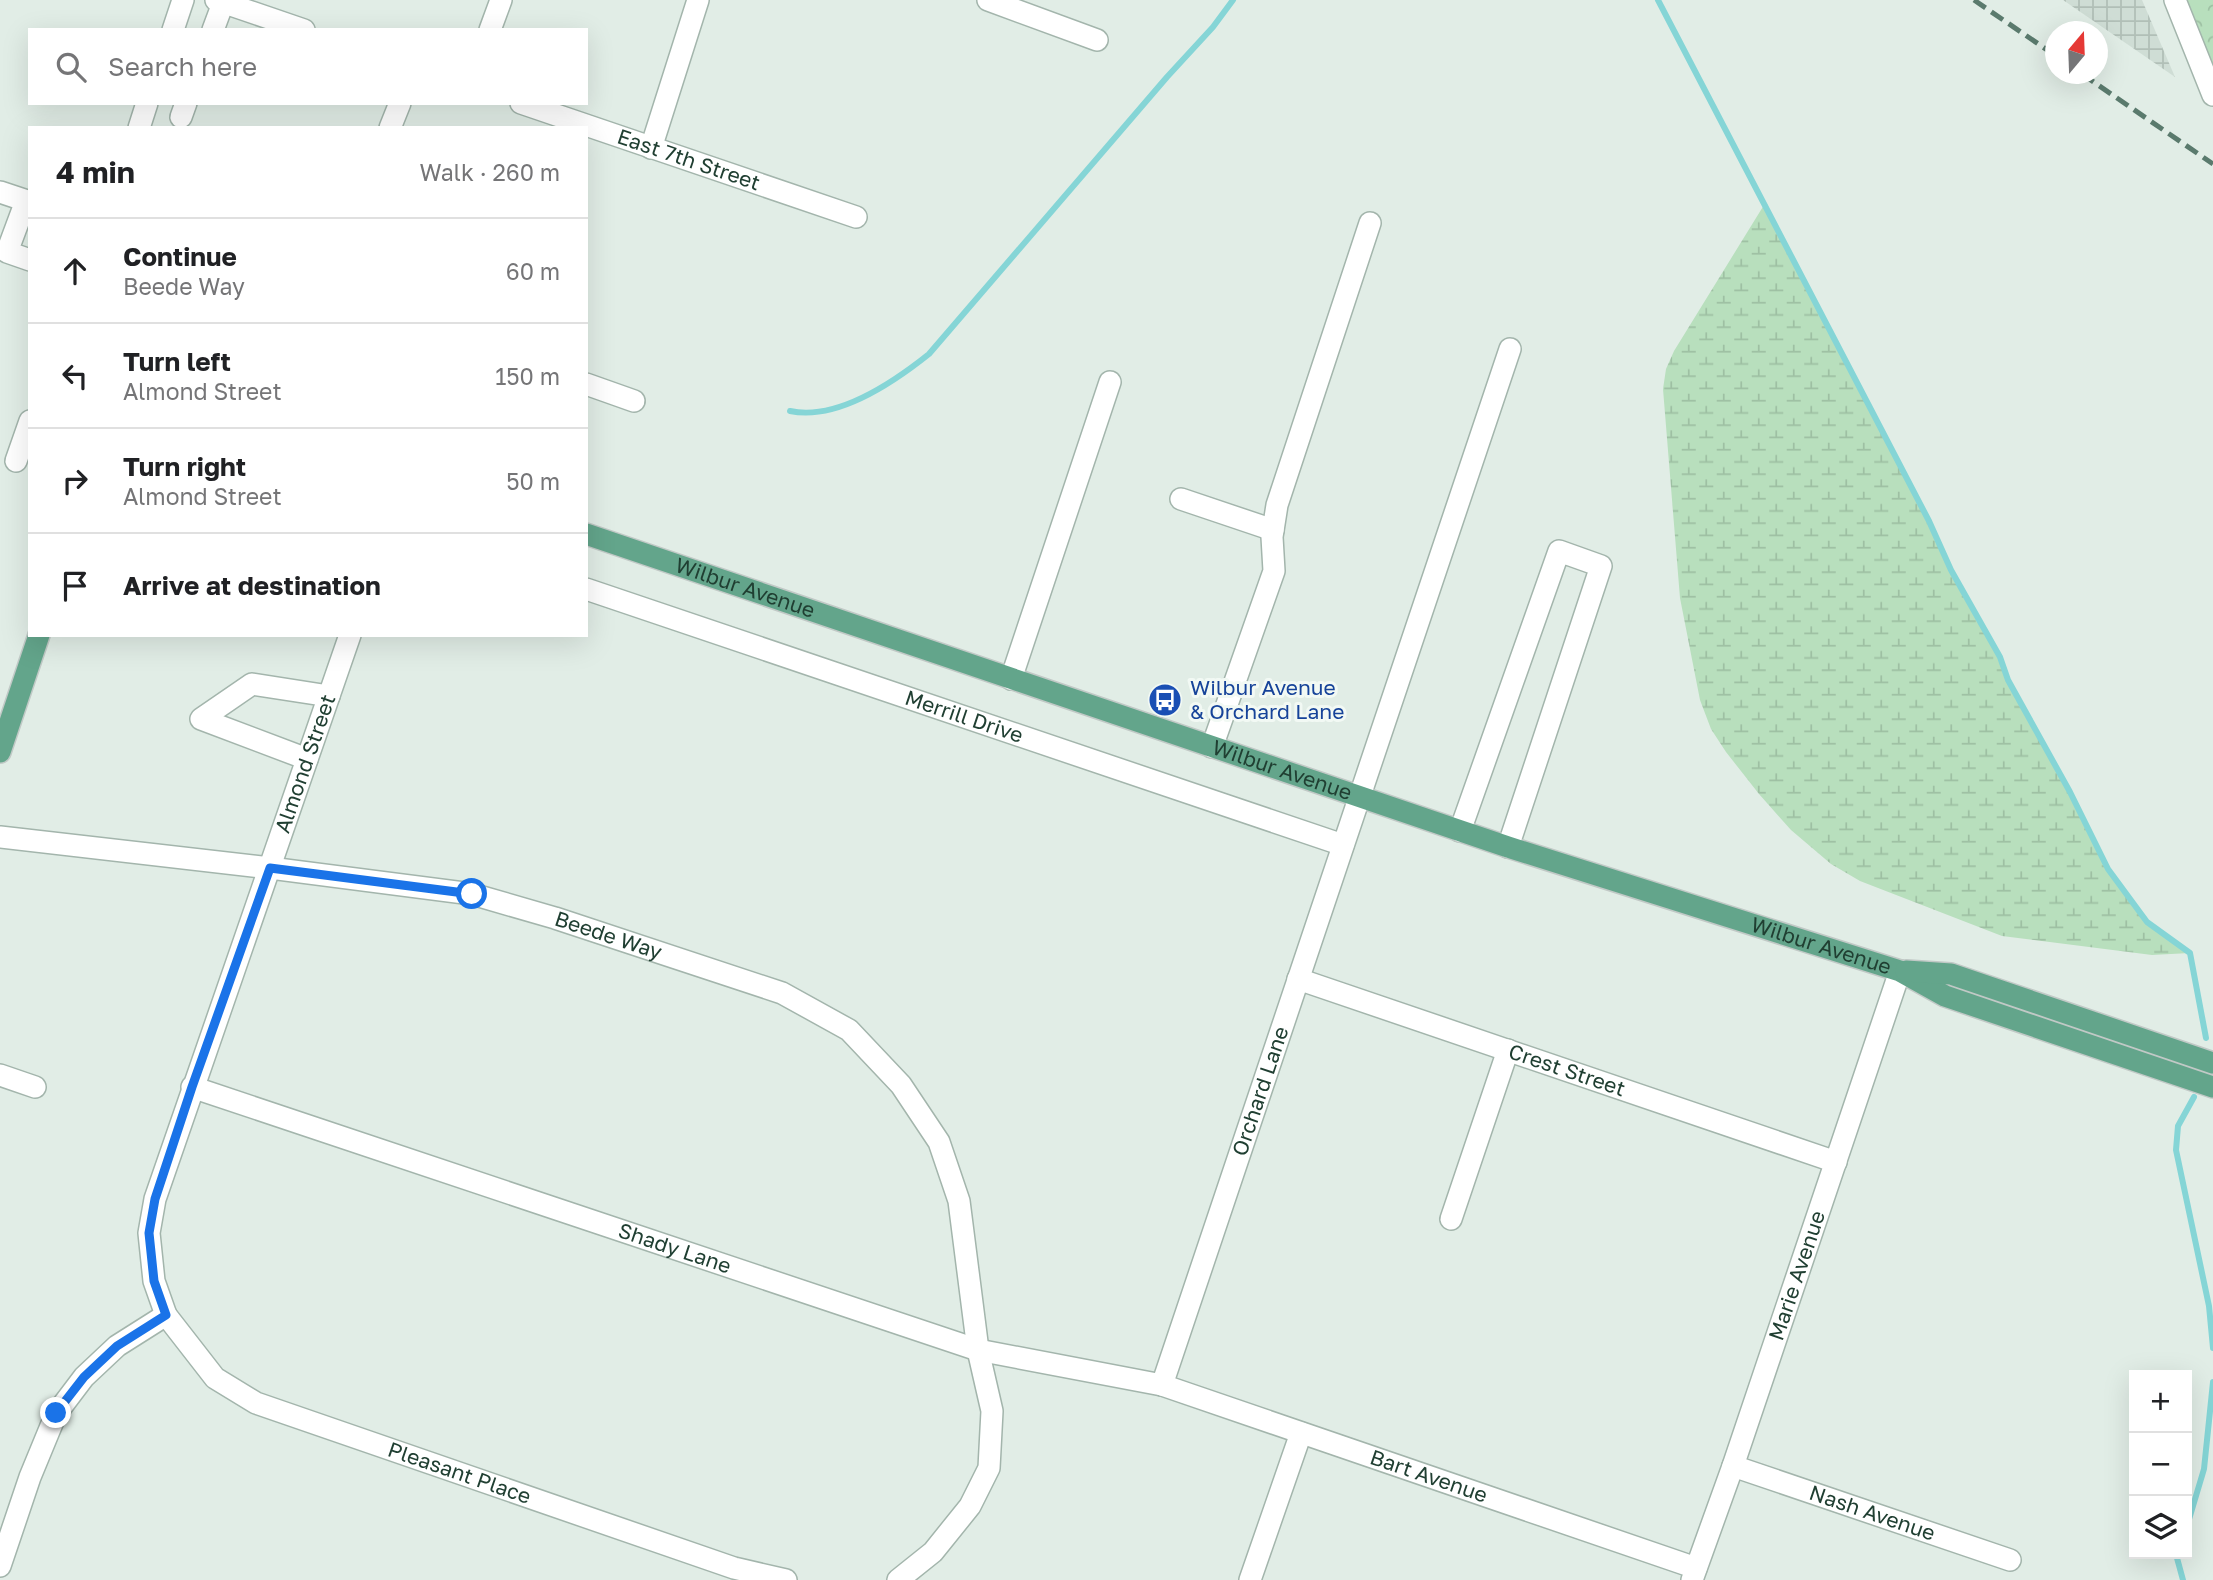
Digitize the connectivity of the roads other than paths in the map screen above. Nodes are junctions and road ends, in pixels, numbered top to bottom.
1 (183, 0) edge
2 (501, 0) edge
3 (698, 0) edge
4 (988, 0) edge
5 (2175, 0) edge
6 (219, 1) edge
7 (174, 28) edge
8 (213, 28) edge
9 (297, 28) edge
10 (491, 28) edge
11 (1097, 40) dead end
12 (2213, 95) edge
13 (146, 105) edge
14 (399, 105) edge
15 (527, 105) edge
16 (140, 126) edge
17 (391, 126) edge
18 (587, 126) edge
19 (588, 126) edge
20 (651, 148) junction
21 (0, 192) edge
22 (28, 202) edge
23 (856, 217) dead end
24 (1370, 223) dead end
25 (28, 259) edge
26 (1510, 349) dead end
27 (1110, 382) dead end
28 (588, 385) edge
29 (634, 401) dead end
30 (28, 426) edge
31 (15, 461) edge
32 (1181, 499) dead end
33 (1273, 530) junction
34 (588, 535) edge
35 (588, 590) edge
36 (38, 637) edge
37 (348, 637) edge
38 (1012, 679) junction
39 (329, 696) junction
40 (4, 729) edge
41 (1212, 747) junction
42 (0, 752) edge
43 (307, 759) junction
44 (1359, 797) junction
45 (1460, 831) junction
46 (0, 837) edge
47 (1343, 845) junction
48 (1508, 847) junction
49 (270, 868) junction
50 (1900, 971) junction
51 (1298, 979) junction
52 (1507, 1050) junction
53 (2213, 1063) edge
54 (0, 1075) edge
55 (35, 1087) dead end
56 (192, 1087) junction
57 (2213, 1087) edge
58 (1836, 1162) junction
59 (1451, 1219) dead end
60 (166, 1315) junction
61 (978, 1350) junction
62 (1162, 1385) junction
63 (1301, 1433) junction
64 (1733, 1466) junction
65 (2010, 1560) dead end
66 (0, 1566) edge
67 (1694, 1574) edge
68 (786, 1580) edge
69 (897, 1580) edge
70 (1250, 1580) edge

1 - 7 street
2 - 10 street
3 - 20 street
4 - 11 street
5 - 12 street
6 - 8 street
6 - 9 street
13 - 16 street
14 - 17 street
15 - 18 street, East 7th Street
19 - 20 street, East 7th Street
20 - 23 street, East 7th Street
21 - 22 street
22 - 25 street
24 - 33 street
26 - 44 street, Orchard Lane
27 - 38 street
28 - 29 street
30 - 31 street
32 - 33 street
33 - 41 street
34 - 38 main road, Wilbur Avenue
35 - 47 street, Merrill Drive
36 - 40 main road
37 - 39 street, Almond Street
38 - 41 main road, Wilbur Avenue
39 - 43 street, Almond Street
39 - 43 street
40 - 42 main road
41 - 44 main road, Wilbur Avenue
43 - 49 street, Almond Street
44 - 45 main road, Wilbur Avenue
44 - 47 street, Orchard Lane
45 - 48 main road, Wilbur Avenue
45 - 48 street
46 - 49 street, Beede Way
47 - 51 street, Orchard Lane
48 - 50 main road, Wilbur Avenue
49 - 56 street, Almond Street
49 - 61 street, Beede Way
50 - 53 main road, Wilbur Avenue
50 - 57 main road, Wilbur Avenue
50 - 58 street, Marie Avenue
51 - 52 street, Crest Street
51 - 62 street, Orchard Lane
52 - 58 street, Crest Street
52 - 59 street
54 - 55 street
56 - 60 street, Almond Street
56 - 61 street, Shady Lane
58 - 64 street, Marie Avenue
60 - 66 street
60 - 68 street, Pleasant Place
61 - 62 street, Shady Lane
61 - 69 street, Beede Way
62 - 63 street, Bart Avenue
63 - 67 street, Bart Avenue
63 - 70 street
64 - 65 street, Nash Avenue
64 - 67 street, Marie Avenue

